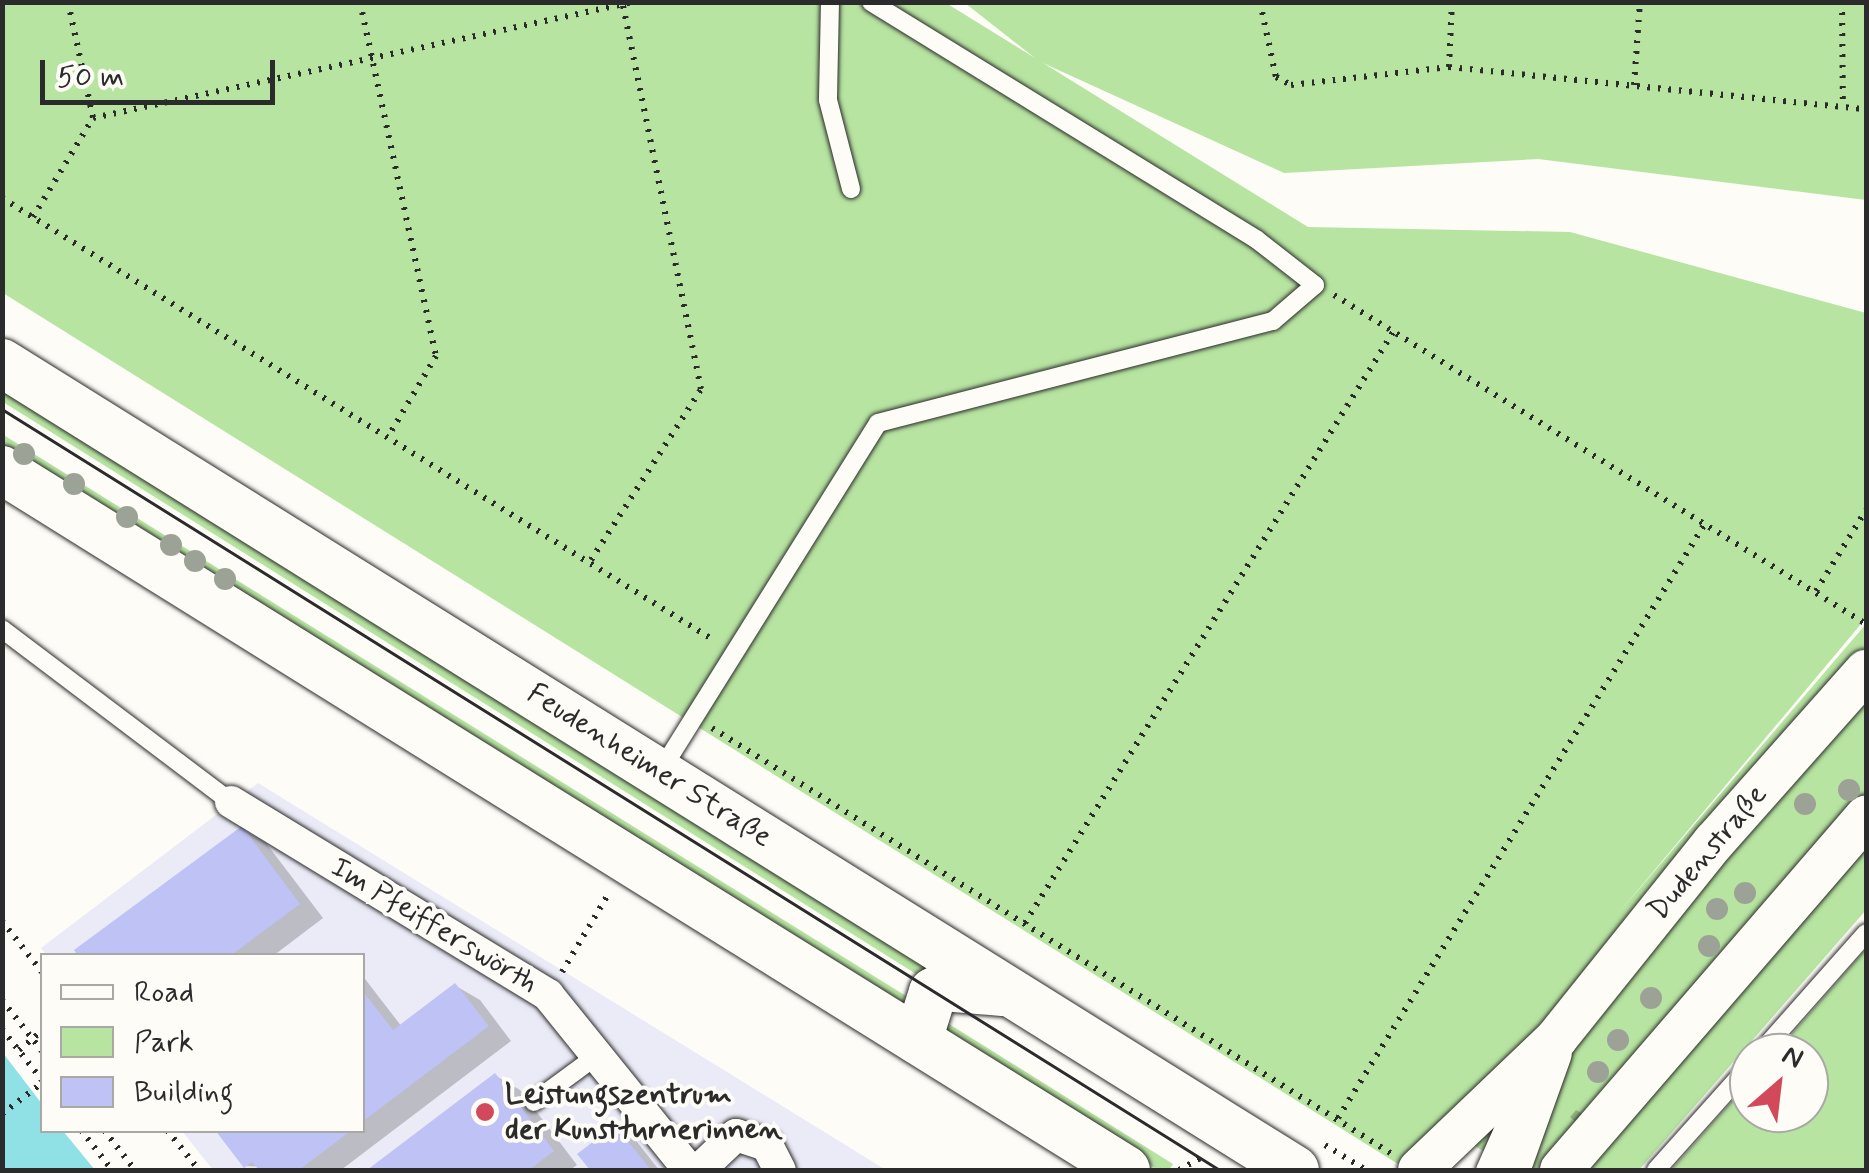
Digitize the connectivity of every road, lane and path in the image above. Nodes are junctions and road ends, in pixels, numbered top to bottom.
1 (68, 2) edge
2 (360, 2) edge
3 (633, 2) edge
4 (830, 2) edge
5 (871, 2) edge
6 (1260, 2) edge
7 (1452, 2) edge
8 (1640, 2) edge
9 (1842, 2) edge
10 (622, 4) edge
11 (372, 62) junction
12 (1449, 67) junction
13 (1634, 85) junction
14 (1844, 107) junction
15 (1866, 110) edge
16 (93, 118) junction
17 (851, 188) dead end
18 (2, 198) edge
19 (33, 217) junction
20 (1315, 285) junction
21 (1396, 329) junction
22 (2, 363) edge
23 (388, 437) junction
24 (2, 470) edge
25 (1866, 510) edge
26 (1706, 522) junction
27 (591, 560) junction
28 (1816, 591) junction
29 (1866, 624) edge
30 (2, 629) edge
31 (734, 653) junction
32 (1866, 672) edge
33 (694, 717) junction
34 (660, 772) junction
35 (232, 802) joint
36 (1866, 816) edge
37 (612, 886) dead end
38 (2, 921) edge
39 (1025, 923) junction
40 (1866, 933) edge
41 (40, 969) edge
42 (1012, 993) junction
43 (548, 995) junction
44 (2, 1000) edge
45 (2, 1029) edge
46 (40, 1033) edge
47 (1778, 1033) edge
48 (33, 1038) junction
49 (1556, 1039) junction
50 (918, 1040) junction
51 (40, 1047) edge
52 (19, 1050) junction
53 (595, 1057) junction
54 (40, 1079) edge
55 (40, 1084) edge
56 (1729, 1088) edge
57 (534, 1102) dead end
58 (2, 1114) edge
59 (1338, 1118) junction
60 (83, 1133) edge
61 (106, 1133) edge
62 (169, 1133) edge
63 (1212, 1151) dead end
64 (1573, 1160) edge
65 (1410, 1165) edge
66 (112, 1170) edge
67 (135, 1170) edge
68 (199, 1170) edge
69 (689, 1170) edge
70 (699, 1170) edge
71 (780, 1170) edge
72 (1126, 1170) edge
73 (1179, 1170) edge
74 (1295, 1170) edge
75 (1485, 1170) edge
76 (1509, 1170) edge
77 (1656, 1170) edge

1 - 16 path
2 - 11 path
3 - 10 path
4 - 17 lane
5 - 20 lane
6 - 12 path
7 - 12 path
8 - 13 path
9 - 14 path
10 - 11 path
10 - 27 path
11 - 16 path
11 - 23 path
12 - 13 path
13 - 14 path
14 - 15 path
16 - 19 path
18 - 19 path
19 - 23 path
20 - 21 path
20 - 31 lane
21 - 26 path
21 - 39 path
22 - 34 main road, Feudenheimer Straße
23 - 27 path
24 - 50 main road
25 - 28 path
26 - 28 path
26 - 59 path
27 - 31 path
28 - 29 path
30 - 35 lane
31 - 33 lane
32 - 49 street, Dudenstraße
33 - 34 lane
33 - 39 path
34 - 42 main road, Feudenheimer Straße
35 - 43 street, Im Pfeifferswörth
36 - 64 street
37 - 43 path
38 - 41 path
39 - 59 path
40 - 47 lane
42 - 50 main road
42 - 74 main road, Feudenheimer Straße
43 - 53 street, Im Pfeifferswörth
44 - 48 path
45 - 52 path
46 - 48 path
48 - 51 path
48 - 52 path
49 - 65 street, Dudenstraße
49 - 75 lane
49 - 76 street, Dudenstraße
50 - 72 main road
52 - 54 path
53 - 57 lane
53 - 69 street, Im Pfeifferswörth
55 - 58 path
56 - 77 lane
59 - 65 path
60 - 66 path
61 - 67 path
62 - 68 path
63 - 73 path
70 - 71 street

